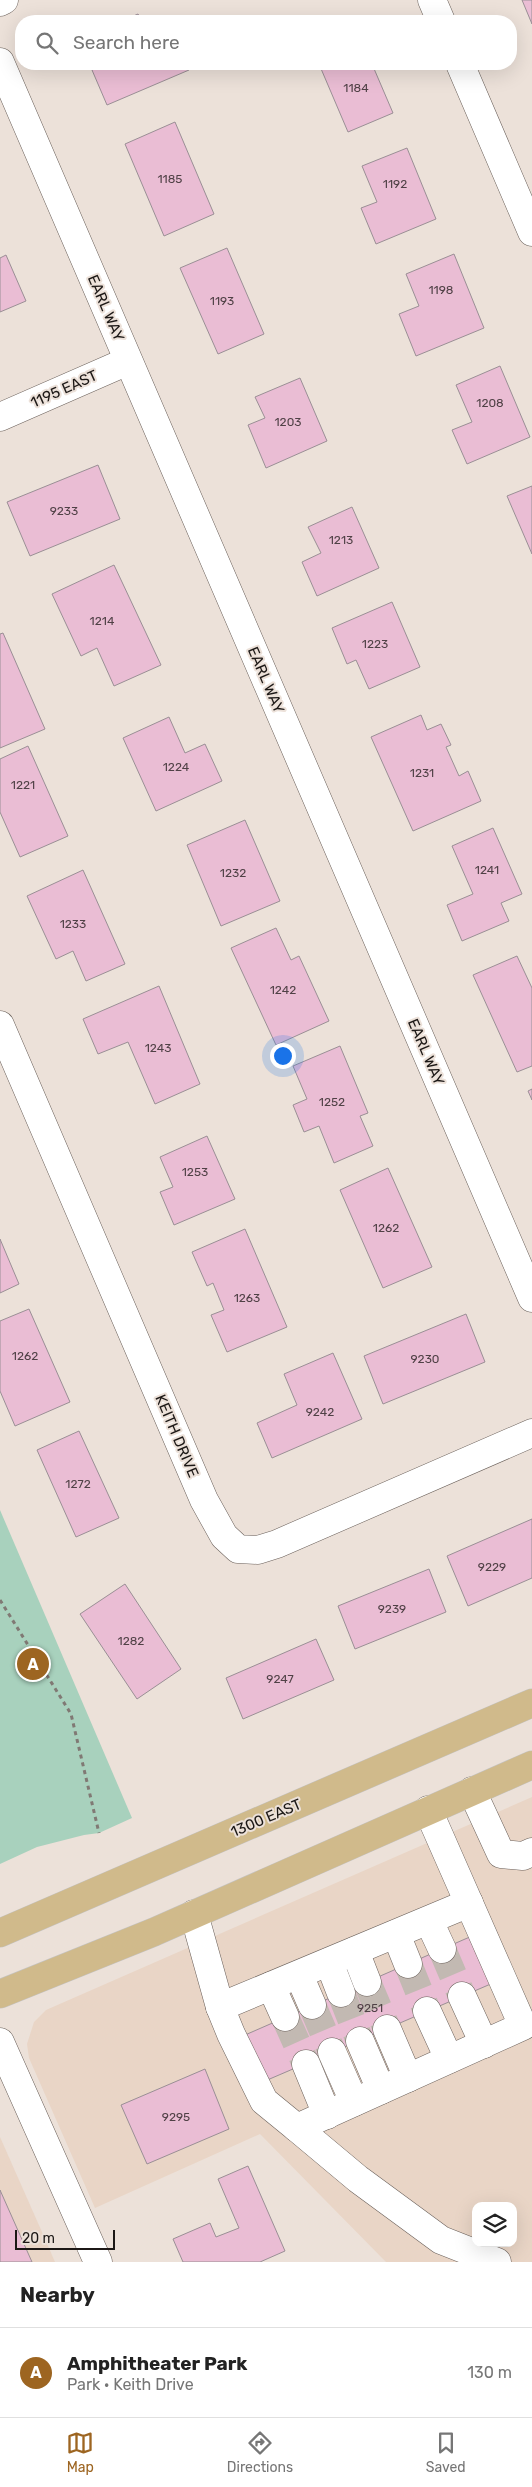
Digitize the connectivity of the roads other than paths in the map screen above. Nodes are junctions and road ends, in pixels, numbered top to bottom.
1 (4, 0) edge
2 (432, 0) edge
3 (0, 2) edge
4 (438, 15) edge
5 (0, 62) edge
6 (463, 70) edge
7 (532, 232) edge
8 (128, 361) junction
9 (0, 417) edge
10 (0, 1025) edge
11 (532, 1298) edge
12 (532, 1433) edge
13 (532, 1703) edge
14 (532, 1765) edge
15 (472, 1791) junction
16 (428, 1810) junction
17 (532, 1852) edge
18 (469, 1903) junction
19 (194, 1914) junction
20 (429, 1921) junction
21 (0, 1933) edge
22 (396, 1934) junction
23 (442, 1949) tunnel mouth
24 (355, 1951) junction
25 (329, 1962) junction
26 (408, 1964) tunnel mouth
27 (298, 1975) junction
28 (367, 1982) tunnel mouth
29 (271, 1986) junction
30 (341, 1993) tunnel mouth
31 (0, 1994) edge
32 (462, 1996) tunnel mouth
33 (312, 2005) tunnel mouth
34 (220, 2008) junction
35 (427, 2011) tunnel mouth
36 (285, 2017) tunnel mouth
37 (387, 2029) tunnel mouth
38 (360, 2040) tunnel mouth
39 (0, 2042) edge
40 (484, 2044) junction
41 (332, 2052) tunnel mouth
42 (449, 2059) junction
43 (306, 2064) tunnel mouth
44 (408, 2078) junction
45 (381, 2090) junction
46 (354, 2102) junction
47 (327, 2114) junction
48 (297, 2128) junction
49 (98, 2262) edge
50 (497, 2262) edge

1 - 3 street
2 - 4 street
5 - 8 street, EARL WAY
6 - 7 street
8 - 9 street, 1195 EAST
8 - 11 street, EARL WAY
10 - 12 street, KEITH DRIVE
13 - 21 main road, 1300 EAST
14 - 15 main road
15 - 16 main road
15 - 17 street
16 - 18 street
16 - 19 main road
18 - 20 street
18 - 40 street
19 - 31 main road
19 - 34 street
20 - 22 street
20 - 23 street
22 - 24 street
22 - 26 street
24 - 25 street
24 - 28 street
25 - 27 street
25 - 30 street
27 - 29 street
27 - 33 street
29 - 34 street
29 - 36 street
32 - 40 street
34 - 48 street
35 - 42 street
37 - 44 street
38 - 45 street
39 - 49 street
40 - 42 street
41 - 46 street
42 - 44 street
43 - 47 street
44 - 45 street
45 - 46 street
46 - 47 street
47 - 48 street
48 - 50 street

